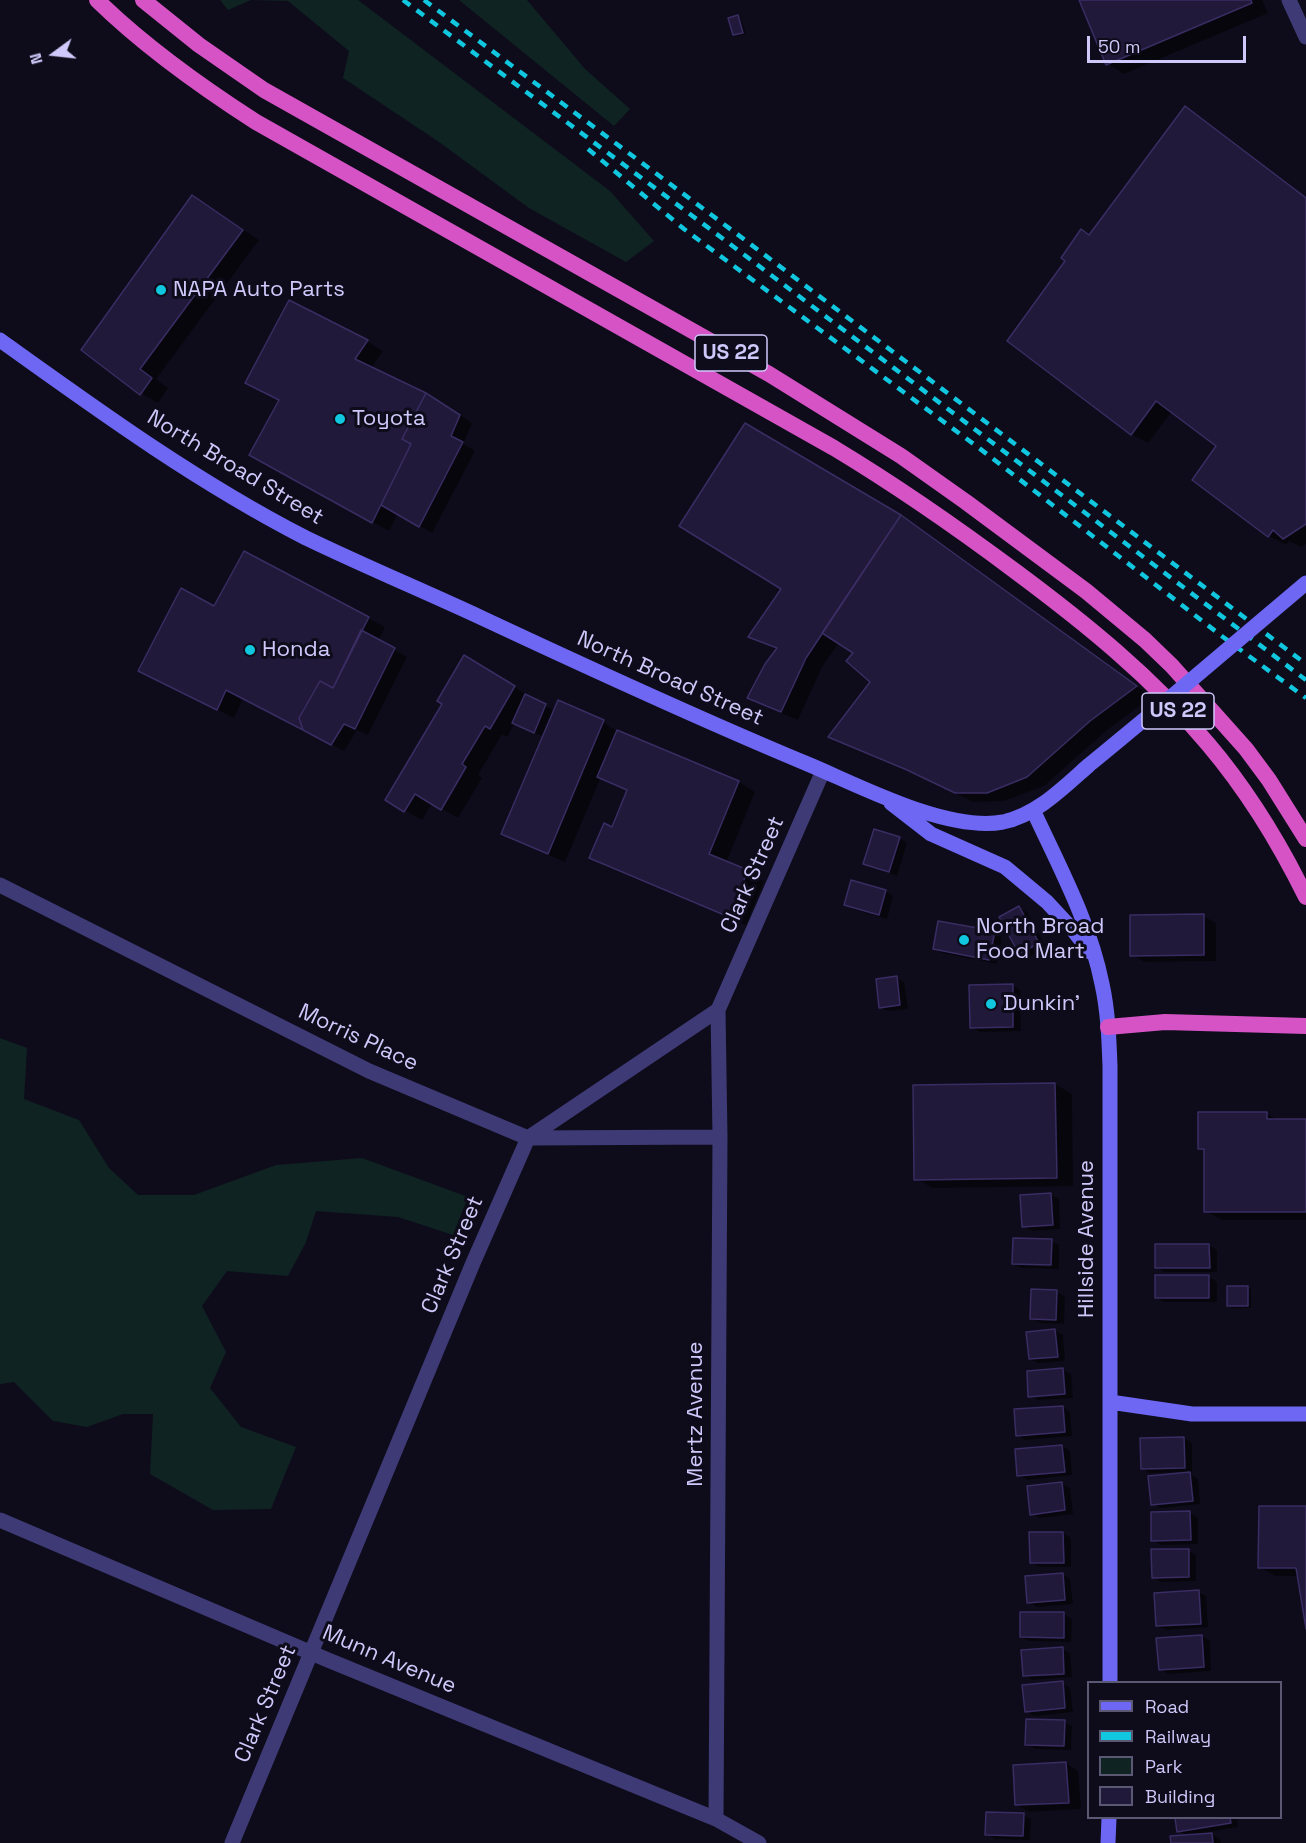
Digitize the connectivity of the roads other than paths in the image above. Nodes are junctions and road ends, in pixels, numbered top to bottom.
1 (97, 0) edge
2 (143, 0) edge
3 (1289, 0) edge
4 (1306, 37) edge
5 (2, 346) edge
6 (1306, 583) edge
7 (823, 771) junction
8 (879, 794) junction
9 (1033, 810) junction
10 (1306, 839) edge
11 (0, 885) edge
12 (1306, 897) edge
13 (1097, 961) junction
14 (718, 1010) junction
15 (1306, 1026) edge
16 (1108, 1027) junction
17 (720, 1137) junction
18 (528, 1138) junction
19 (1110, 1402) junction
20 (1306, 1414) edge
21 (0, 1520) edge
22 (312, 1652) junction
23 (1110, 1681) edge
24 (716, 1819) junction
25 (1108, 1819) edge
26 (232, 1843) edge
27 (759, 1843) edge
28 (1108, 1843) edge

1 - 12 highway, US 22
2 - 10 highway, US 22
3 - 4 street
5 - 7 main road, North Broad Street
6 - 9 main road, North Broad Street, bridge
7 - 8 main road, North Broad Street
7 - 14 street, Clark Street
8 - 9 main road, North Broad Street
8 - 13 main road
9 - 13 main road, Hillside Avenue
11 - 18 street, Morris Place
13 - 16 main road, Hillside Avenue
14 - 17 street, Mertz Avenue
14 - 18 street
15 - 16 highway
16 - 19 main road, Hillside Avenue
17 - 18 street, Morris Place
17 - 24 street, Mertz Avenue
18 - 22 street, Clark Street
19 - 20 main road
19 - 23 main road, Hillside Avenue
21 - 22 street, Munn Avenue
22 - 24 street, Munn Avenue
22 - 26 street, Clark Street
24 - 27 street, Munn Avenue
25 - 28 main road

